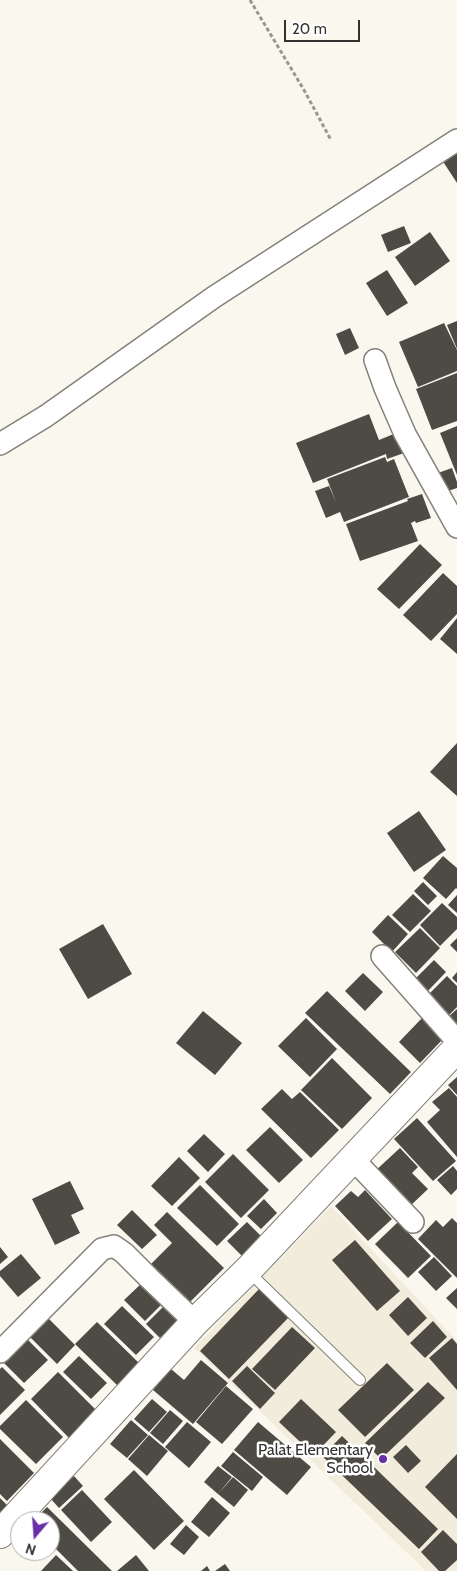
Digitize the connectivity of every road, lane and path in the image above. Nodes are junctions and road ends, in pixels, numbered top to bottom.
1 (250, 0) edge
2 (331, 140) dead end
3 (457, 140) edge
4 (375, 360) dead end
5 (0, 444) edge
6 (457, 528) edge
7 (382, 956) dead end
8 (457, 1041) edge
9 (457, 1048) edge
10 (353, 1159) junction
11 (413, 1222) dead end
12 (248, 1270) junction
13 (196, 1322) junction
14 (0, 1352) edge
15 (360, 1380) dead end
16 (0, 1534) edge

1 - 2 path
3 - 5 street
4 - 6 street
7 - 8 street
9 - 10 street
10 - 11 street
10 - 12 street
12 - 13 street
12 - 15 lane
13 - 14 street
13 - 16 street

